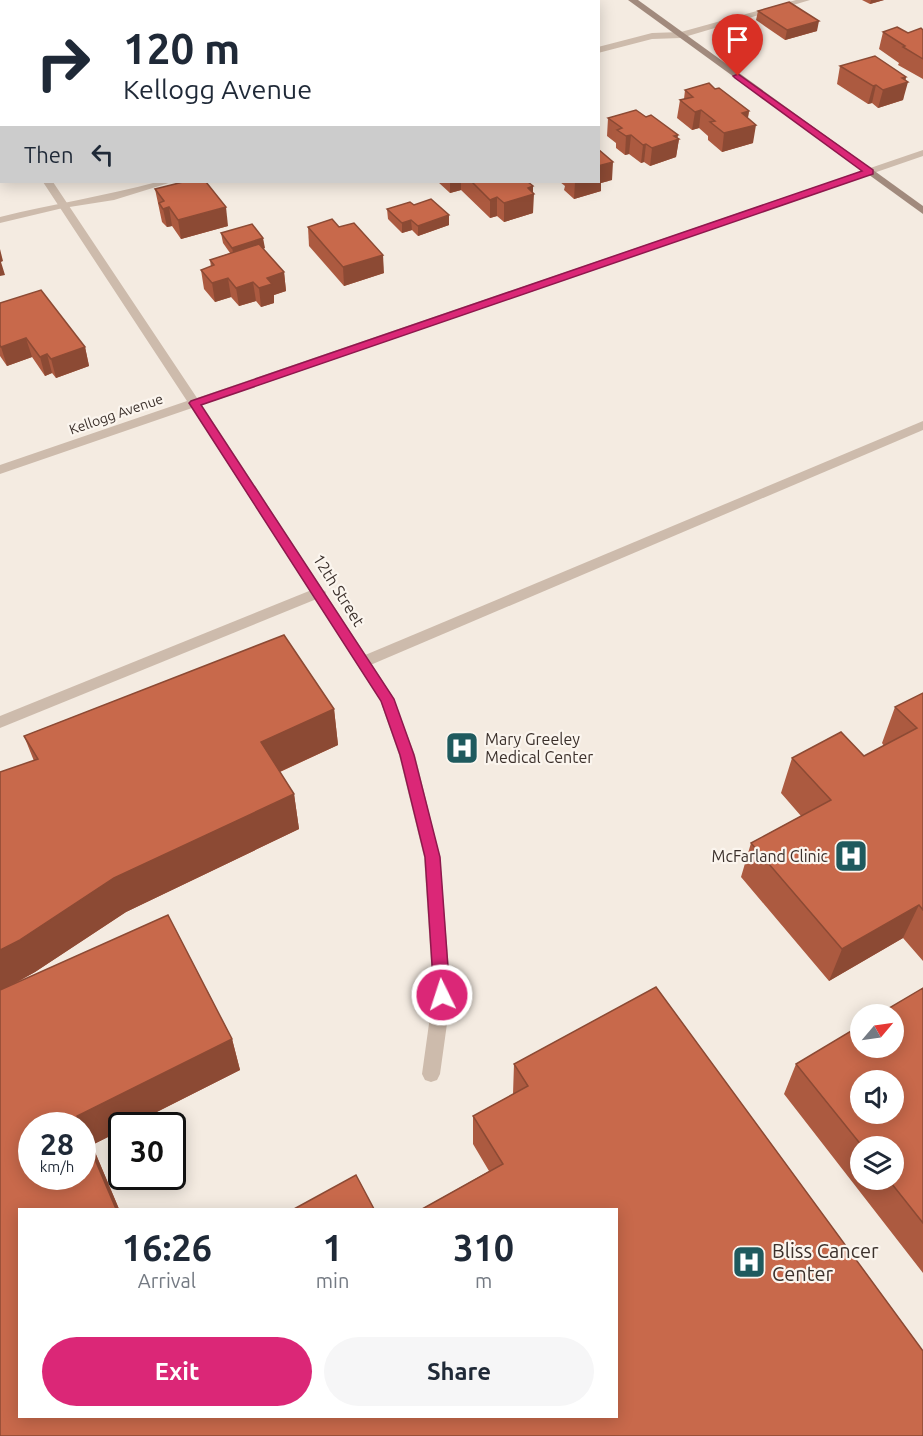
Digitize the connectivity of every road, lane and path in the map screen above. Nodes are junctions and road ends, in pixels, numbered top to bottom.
1 (632, 0) edge
2 (806, 0) edge
3 (681, 35) junction
4 (600, 50) edge
5 (923, 153) edge
6 (869, 172) junction
7 (49, 183) edge
8 (163, 183) edge
9 (63, 205) junction
10 (923, 211) edge
11 (0, 220) edge
12 (195, 403) junction
13 (923, 425) edge
14 (0, 470) edge
15 (319, 592) junction
16 (363, 662) junction
17 (0, 722) edge
18 (431, 1074) dead end

1 - 3 main road
2 - 3 street
3 - 4 street
3 - 6 main road
5 - 6 street, Kellogg Avenue
6 - 10 main road
6 - 12 street, Kellogg Avenue
7 - 9 street, 12th Street
8 - 9 street
9 - 11 street
9 - 12 street, 12th Street
12 - 14 street, Kellogg Avenue
12 - 15 street, 12th Street
13 - 16 street
15 - 16 street, 12th Street
15 - 17 street
16 - 18 street, 12th Street

